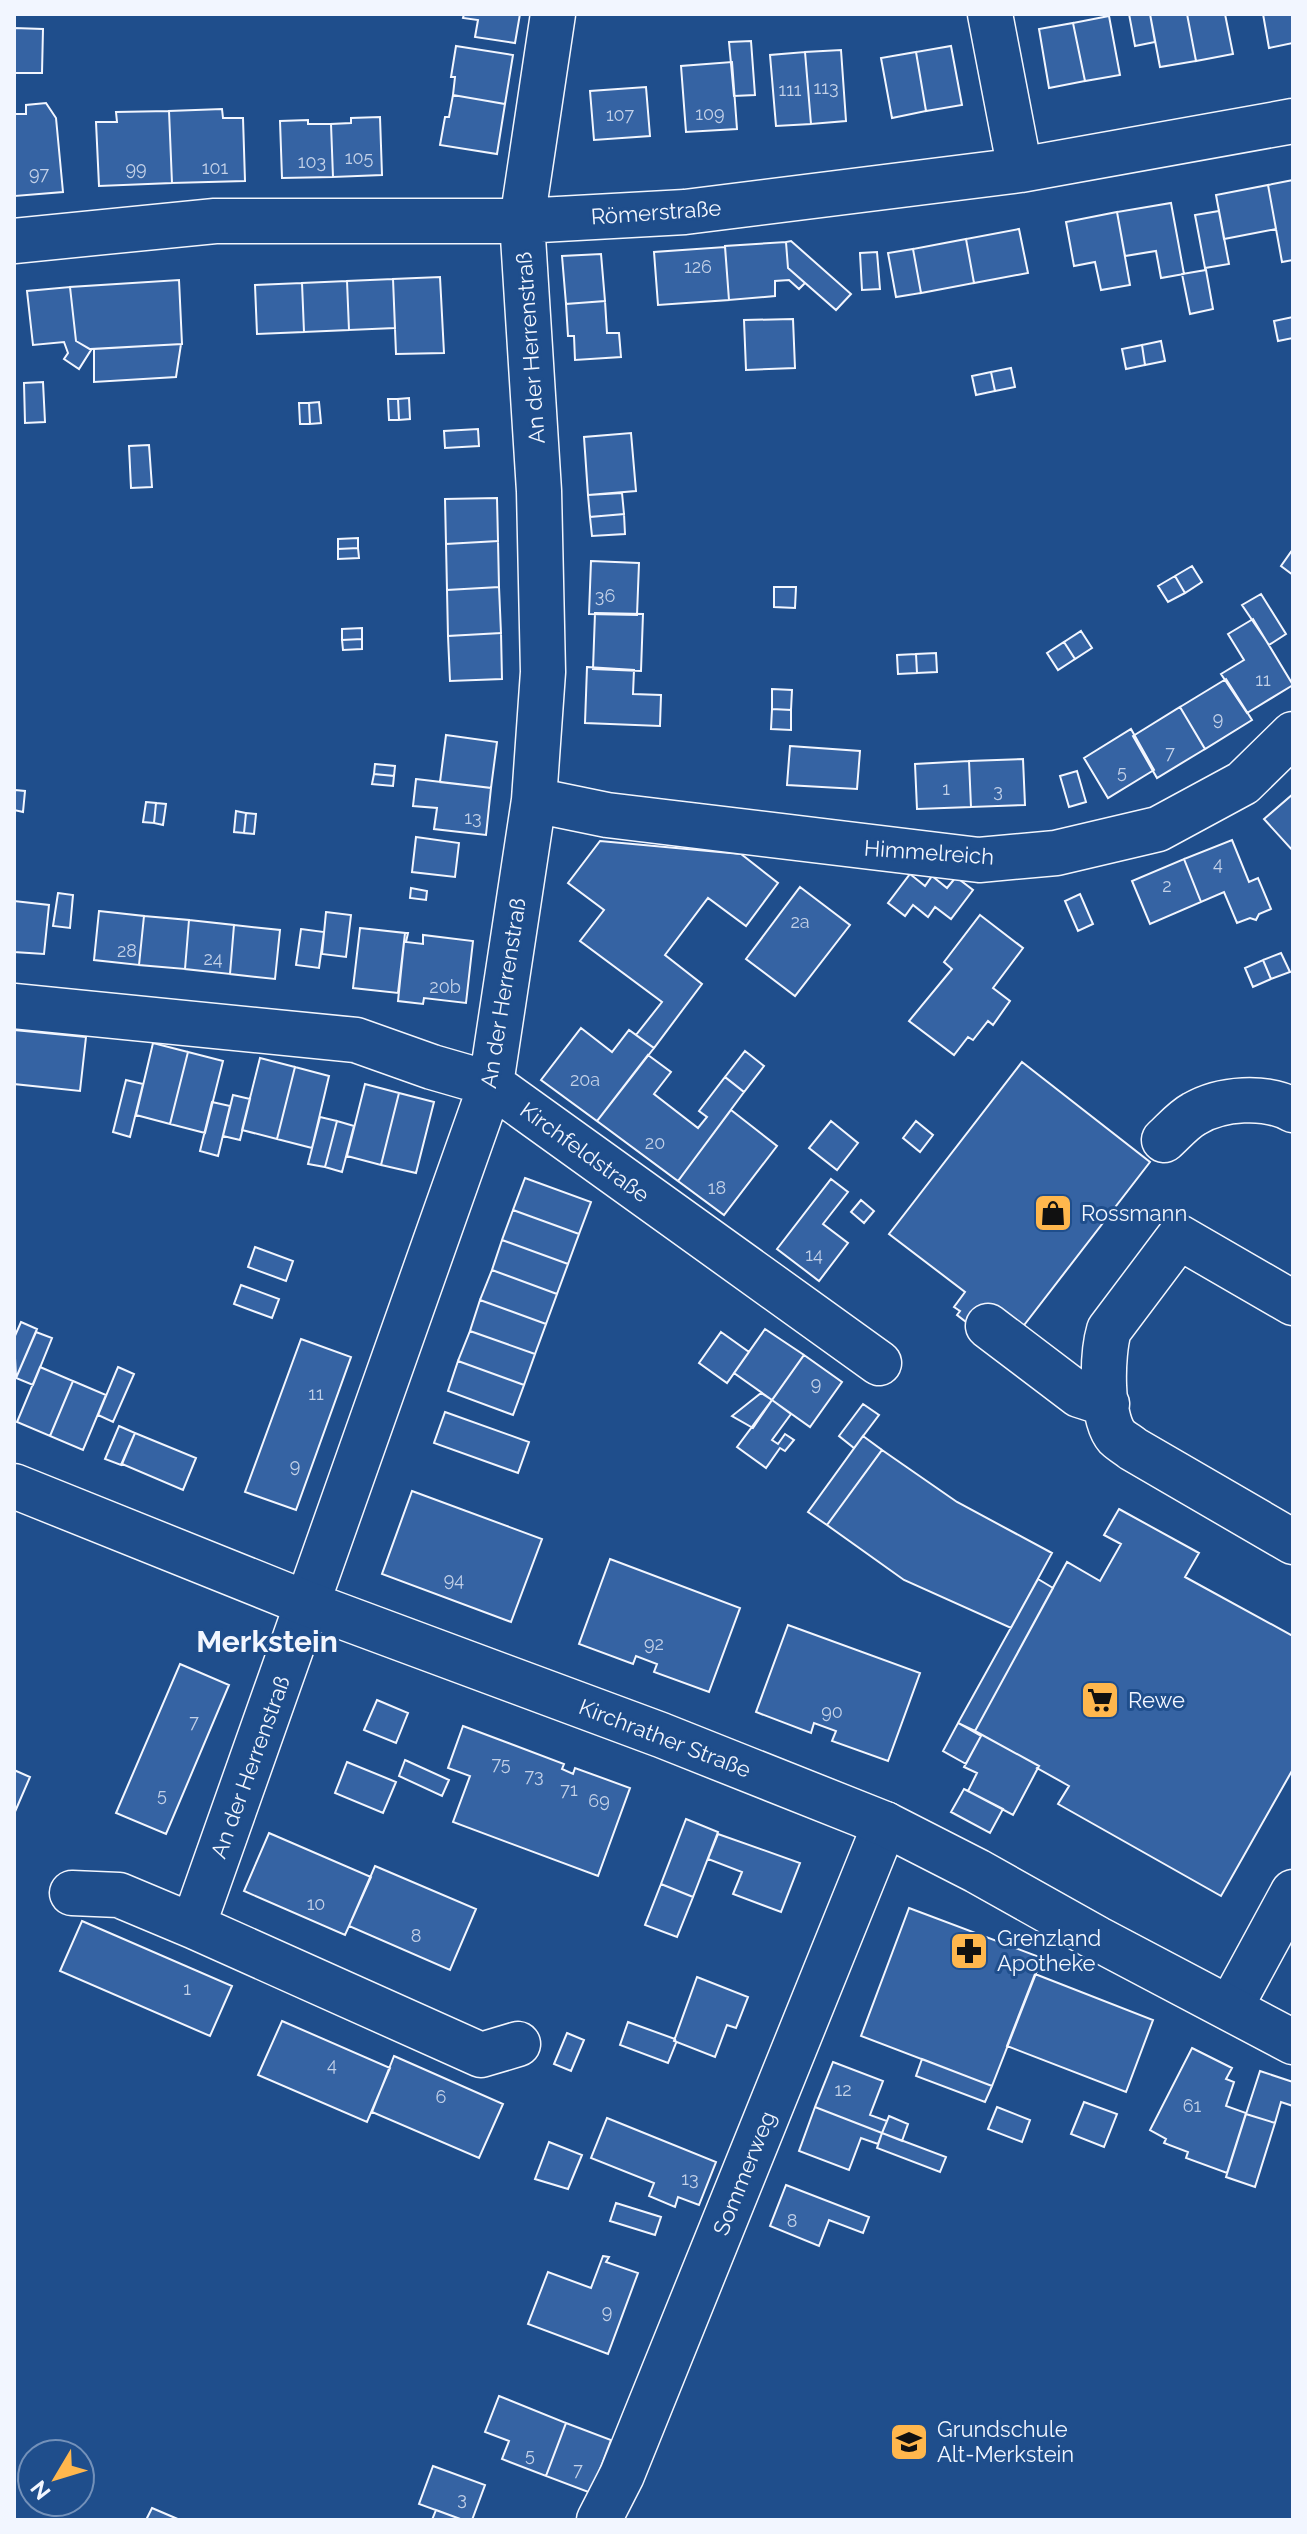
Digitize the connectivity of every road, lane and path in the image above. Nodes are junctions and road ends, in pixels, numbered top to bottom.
1 (553, 14) edge
2 (990, 14) edge
3 (1293, 121) edge
4 (1020, 170) junction
5 (522, 221) junction
6 (14, 241) edge
7 (1293, 734) edge
8 (534, 800) junction
9 (14, 1006) edge
10 (491, 1084) junction
11 (1293, 1110) edge
12 (1164, 1140) dead end
13 (1293, 1303) edge
14 (988, 1326) dead end
15 (879, 1363) dead end
16 (1107, 1404) junction
17 (14, 1486) edge
18 (1293, 1542) edge
19 (308, 1604) junction
20 (885, 1824) junction
21 (1293, 1892) edge
22 (72, 1893) dead end
23 (193, 1926) junction
24 (1230, 2008) junction
25 (1293, 2042) edge
26 (518, 2044) dead end
27 (599, 2520) edge

1 - 5 street, An der Herrenstraß
2 - 4 street
3 - 4 street, Römerstraße
4 - 5 street, Römerstraße
5 - 6 street, Römerstraße
5 - 8 street, An der Herrenstraß
7 - 8 street, Himmelreich
8 - 10 street, An der Herrenstraß
9 - 10 street, Kirchfeldstraße
10 - 15 street, Kirchfeldstraße
10 - 19 street, An der Herrenstraß
11 - 12 street
13 - 16 street
14 - 16 street
16 - 18 street
17 - 19 street, Kirchrather Straße
19 - 20 street, Kirchrather Straße
19 - 23 street, An der Herrenstraß
20 - 24 street, Kirchrather Straße
20 - 27 street, Sommerweg
21 - 24 street
22 - 23 street
23 - 26 street
24 - 25 street, Kirchrather Straße

